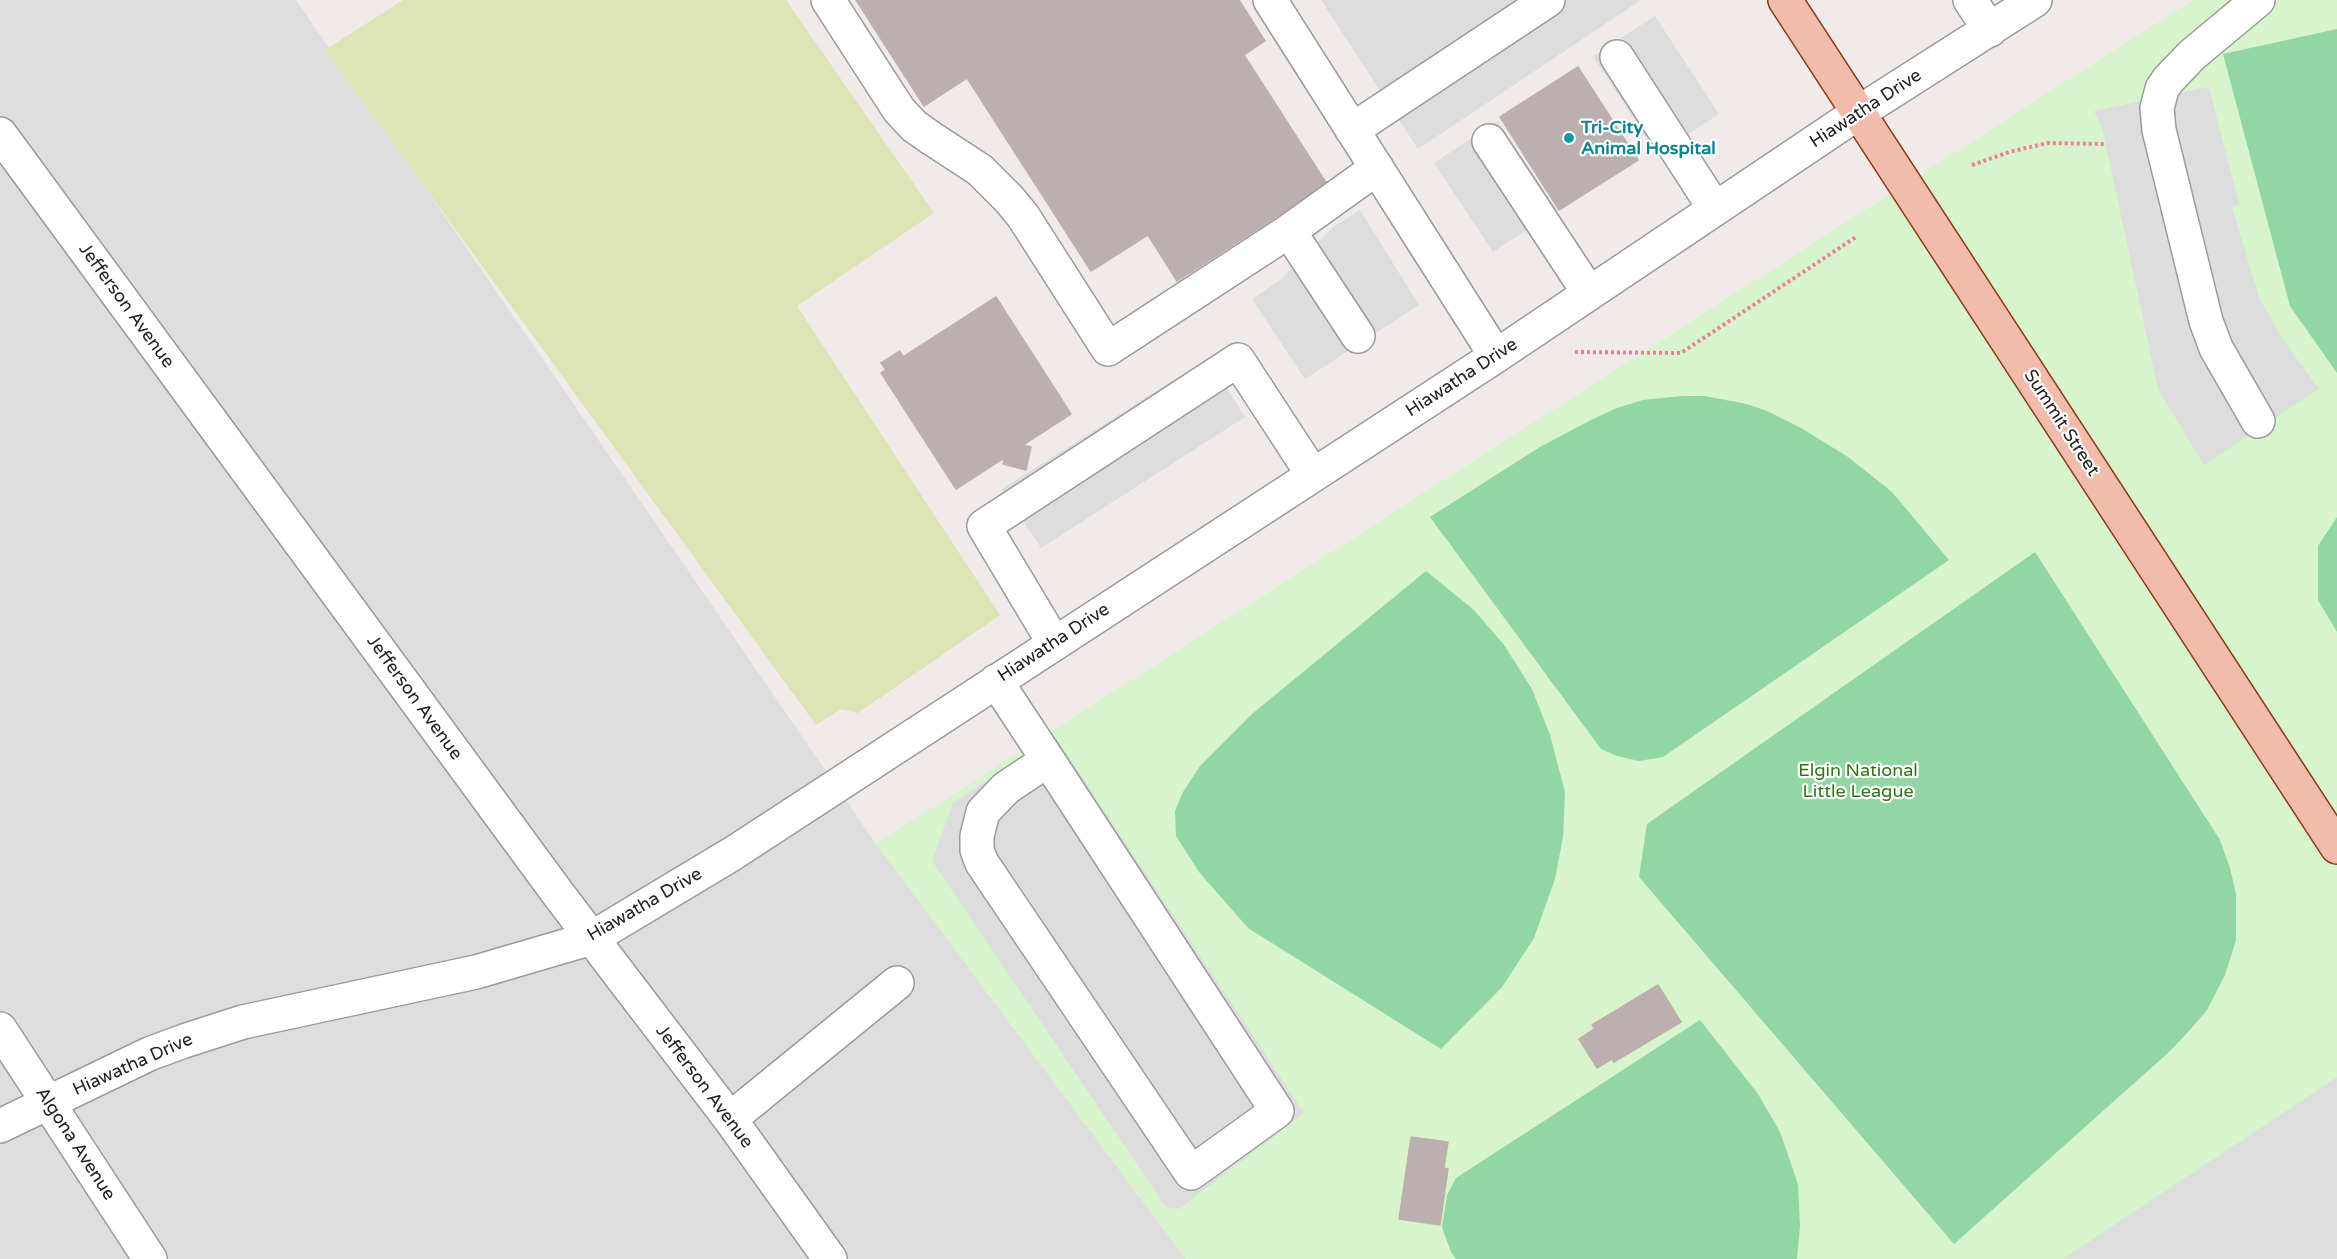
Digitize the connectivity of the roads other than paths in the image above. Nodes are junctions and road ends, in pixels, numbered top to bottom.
1 (828, 0) edge
2 (1270, 0) edge
3 (1548, 0) edge
4 (1785, 0) edge
5 (1970, 0) edge
6 (2035, 0) edge
7 (2258, 0) edge
8 (1990, 30) junction
9 (1617, 57) dead end
10 (1858, 113) junction
11 (1352, 130) junction
12 (0, 134) edge
13 (1489, 141) dead end
14 (1377, 168) junction
15 (1715, 209) junction
16 (1290, 231) junction
17 (1589, 293) junction
18 (1358, 336) dead end
19 (1496, 356) junction
20 (2258, 421) dead end
21 (1312, 475) junction
22 (1054, 643) junction
23 (996, 681) junction
24 (1048, 760) junction
25 (2337, 847) edge
26 (592, 938) junction
27 (897, 983) dead end
28 (0, 1029) edge
29 (48, 1104) junction
30 (730, 1119) junction
31 (0, 1126) edge
32 (150, 1259) edge
33 (830, 1259) edge

1 - 16 street
2 - 11 street
3 - 11 street
4 - 10 main road, Summit Street
5 - 8 street
6 - 8 street, Hiawatha Drive
7 - 20 street
8 - 10 street, Hiawatha Drive
9 - 15 street
10 - 15 street, Hiawatha Drive
10 - 25 main road, Summit Street
11 - 14 street
12 - 26 street, Jefferson Avenue
13 - 17 street
14 - 16 street
14 - 19 street
15 - 17 street, Hiawatha Drive
16 - 18 street
17 - 19 street, Hiawatha Drive
19 - 21 street, Hiawatha Drive
21 - 22 street, Hiawatha Drive
21 - 22 street
22 - 23 street, Hiawatha Drive
23 - 24 street
23 - 26 street, Hiawatha Drive
24 - 24 street
26 - 29 street, Hiawatha Drive
26 - 30 street, Jefferson Avenue
27 - 30 street
28 - 29 street, Algona Avenue
29 - 31 street, Hiawatha Drive
29 - 32 street, Algona Avenue
30 - 33 street, Jefferson Avenue

